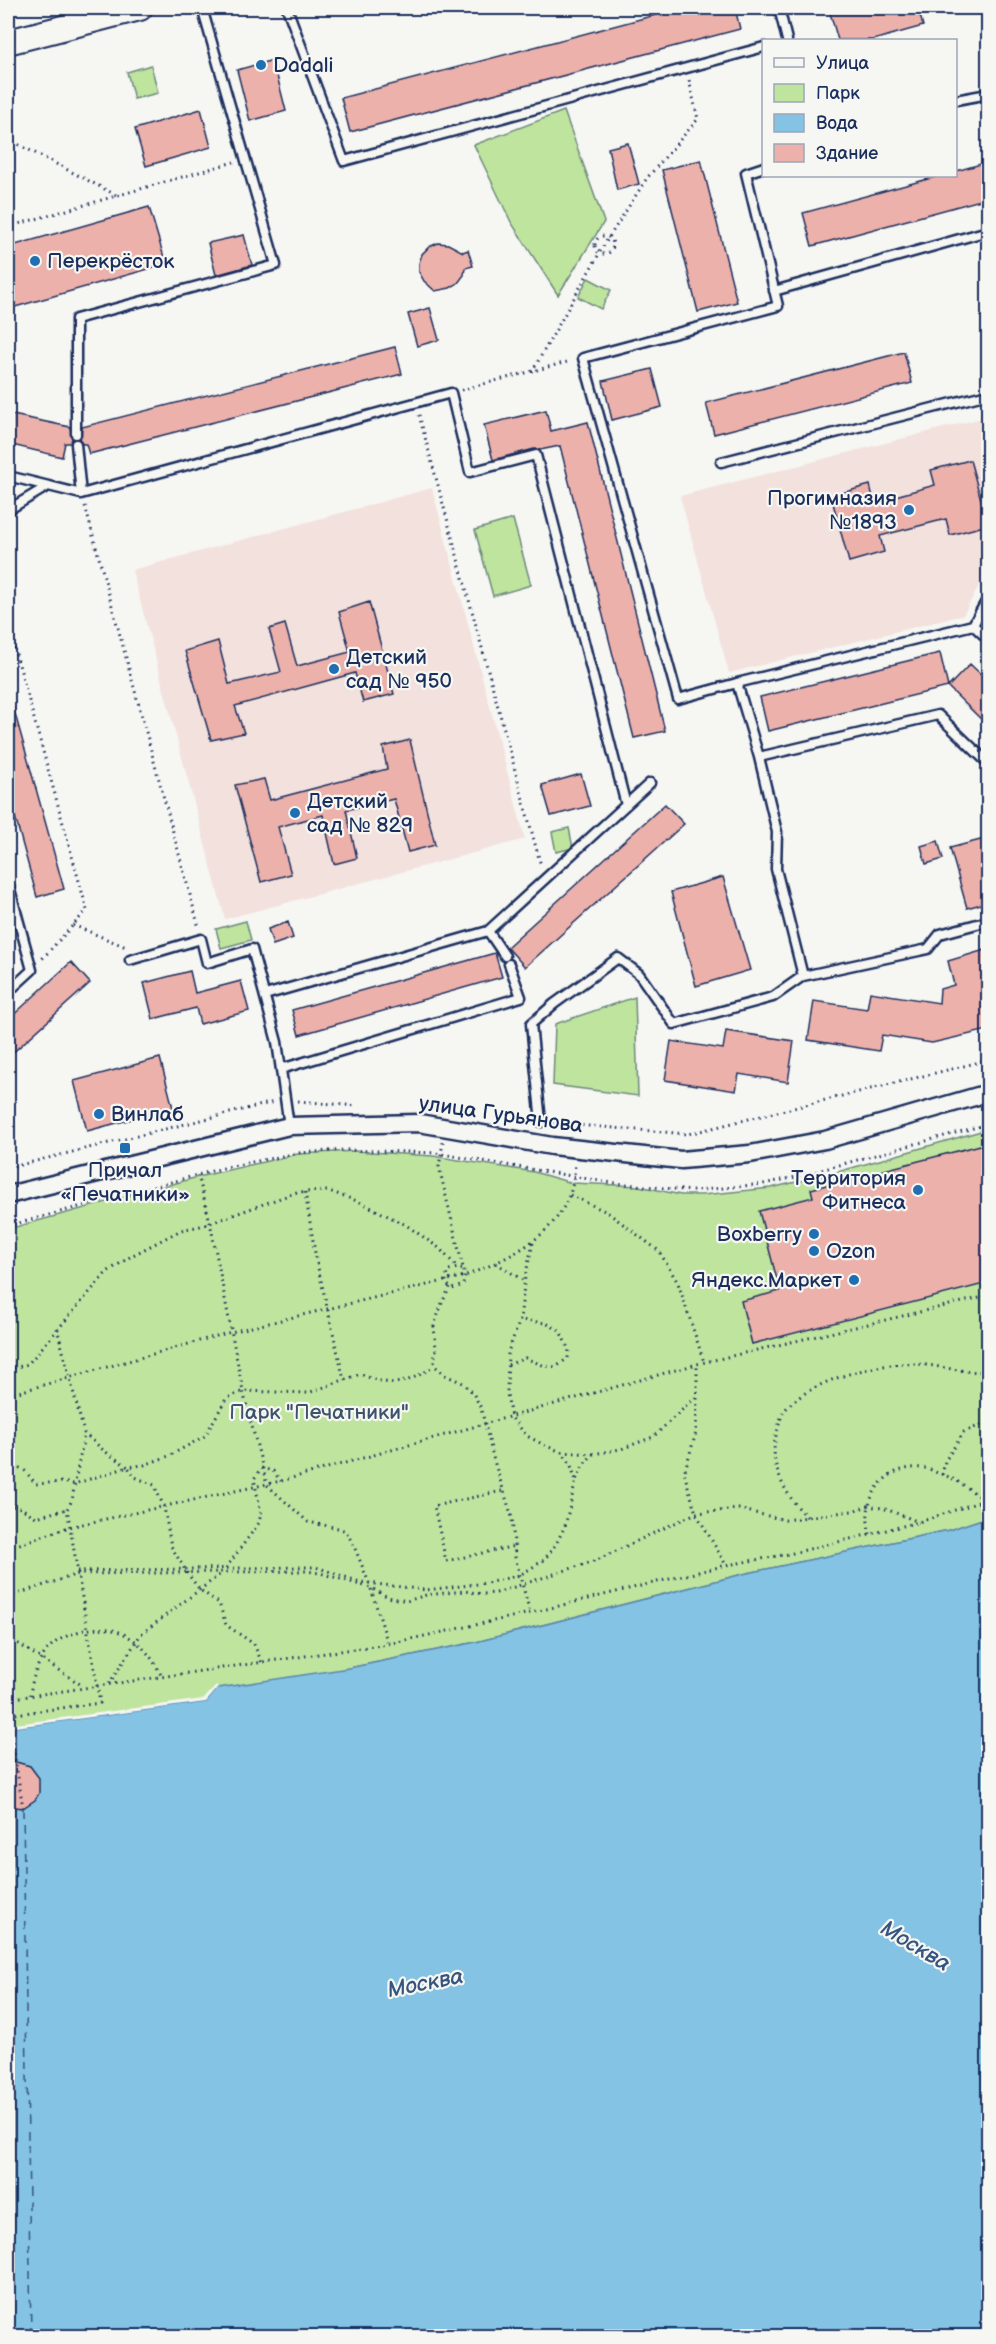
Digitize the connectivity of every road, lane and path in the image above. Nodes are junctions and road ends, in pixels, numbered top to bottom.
1 (140, 8) edge
2 (202, 8) edge
3 (287, 8) edge
4 (779, 8) edge
5 (788, 39) edge
6 (8, 42) edge
7 (762, 48) edge
8 (686, 68) junction
9 (988, 94) edge
10 (957, 100) edge
11 (8, 139) edge
12 (246, 159) junction
13 (762, 167) edge
14 (118, 196) junction
15 (8, 227) edge
16 (988, 231) edge
17 (609, 237) junction
18 (599, 253) junction
19 (774, 291) junction
20 (584, 358) junction
21 (532, 372) junction
22 (451, 393) junction
23 (988, 399) edge
24 (416, 402) junction
25 (76, 434) dead end
26 (76, 444) dead end
27 (722, 462) dead end
28 (8, 476) edge
29 (48, 486) junction
30 (81, 494) junction
31 (8, 510) edge
32 (988, 598) edge
33 (8, 625) edge
34 (973, 625) junction
35 (988, 639) edge
36 (737, 683) junction
37 (759, 757) junction
38 (988, 763) edge
39 (650, 783) dead end
40 (626, 805) junction
41 (544, 879) junction
42 (8, 882) edge
43 (988, 921) edge
44 (72, 925) junction
45 (488, 931) junction
46 (201, 939) junction
47 (146, 955) junction
48 (130, 960) dead end
49 (32, 970) junction
50 (803, 976) junction
51 (8, 992) edge
52 (265, 995) junction
53 (988, 1060) edge
54 (281, 1069) junction
55 (988, 1093) edge
56 (285, 1100) junction
57 (357, 1106) dead end
58 (497, 1118) dead end
59 (541, 1122) junction
60 (289, 1126) junction
61 (445, 1128) junction
62 (8, 1168) edge
63 (198, 1175) dead end
64 (177, 1181) dead end
65 (572, 1183) dead end
66 (305, 1192) junction
67 (8, 1195) edge
68 (570, 1195) junction
69 (210, 1222) junction
70 (8, 1226) edge
71 (533, 1243) junction
72 (496, 1263) junction
73 (458, 1268) junction
74 (464, 1270) junction
75 (465, 1276) junction
76 (446, 1280) junction
77 (525, 1281) junction
78 (450, 1287) junction
79 (988, 1296) edge
80 (329, 1309) junction
81 (520, 1320) junction
82 (57, 1328) junction
83 (231, 1332) junction
84 (704, 1363) junction
85 (697, 1364) junction
86 (435, 1366) junction
87 (507, 1366) junction
88 (8, 1370) edge
89 (988, 1371) edge
90 (69, 1378) junction
91 (344, 1380) junction
92 (243, 1391) junction
93 (8, 1395) edge
94 (697, 1396) junction
95 (512, 1416) junction
96 (988, 1422) edge
97 (484, 1423) junction
98 (84, 1433) junction
99 (562, 1452) junction
100 (593, 1454) junction
101 (128, 1467) junction
102 (261, 1468) junction
103 (8, 1471) edge
104 (942, 1475) junction
105 (576, 1480) junction
106 (281, 1481) junction
107 (74, 1484) junction
108 (267, 1485) junction
109 (256, 1488) junction
110 (503, 1490) junction
111 (986, 1500) edge
112 (8, 1501) edge
113 (11, 1506) junction
114 (868, 1506) junction
115 (164, 1507) junction
116 (8, 1509) edge
117 (67, 1509) junction
118 (696, 1513) junction
119 (807, 1517) junction
120 (919, 1522) junction
121 (69, 1527) junction
122 (870, 1534) junction
123 (515, 1546) junction
124 (8, 1548) edge
125 (726, 1565) junction
126 (226, 1568) junction
127 (186, 1571) junction
128 (78, 1572) junction
129 (222, 1572) junction
130 (520, 1575) junction
131 (369, 1583) junction
132 (522, 1583) junction
133 (371, 1588) junction
134 (200, 1590) junction
135 (8, 1597) edge
136 (530, 1613) junction
137 (87, 1629) junction
138 (8, 1637) edge
139 (135, 1642) junction
140 (388, 1644) junction
141 (42, 1659) junction
142 (262, 1663) junction
143 (162, 1677) junction
144 (110, 1684) junction
145 (98, 1686) junction
146 (85, 1687) junction
147 (30, 1695) junction
148 (8, 1699) edge
149 (8, 1715) edge
150 (22, 1808) dead end

1 - 6 main road
2 - 12 lane
3 - 8 lane
4 - 5 lane
7 - 8 lane
8 - 17 path
9 - 10 lane
11 - 14 path
12 - 14 path
12 - 25 lane
13 - 19 lane
14 - 15 path
16 - 19 lane
17 - 18 path
17 - 18 path
17 - 18 path
18 - 21 path
19 - 20 lane
20 - 21 path
20 - 36 lane
21 - 22 path
22 - 24 lane
22 - 40 lane
23 - 27 lane
24 - 30 lane
24 - 41 path
26 - 30 lane
28 - 29 lane
29 - 30 lane
29 - 31 lane
30 - 46 path
32 - 34 lane
33 - 44 path
34 - 35 lane
34 - 36 lane
36 - 37 lane
37 - 38 lane
37 - 50 lane
39 - 40 lane
40 - 41 lane
41 - 45 lane
42 - 49 lane
43 - 50 lane
44 - 47 path
44 - 49 path
45 - 52 lane
45 - 54 lane
46 - 47 lane
46 - 52 lane
47 - 48 lane
49 - 51 lane
50 - 59 lane
52 - 54 lane
53 - 59 path
54 - 56 lane
55 - 61 street, улица Гурьянова
56 - 57 path
56 - 60 lane
56 - 62 path
58 - 59 path
60 - 61 street, улица Гурьянова
60 - 67 street, улица Гурьянова
61 - 74 path
63 - 69 path
64 - 70 path
65 - 68 path
66 - 69 path
66 - 73 path
66 - 80 path
68 - 71 path
68 - 84 path
69 - 82 path
69 - 83 path
71 - 72 path
71 - 77 path
72 - 75 path
72 - 77 path
73 - 74 path
73 - 76 path
74 - 75 path
75 - 76 path
75 - 78 path
76 - 78 path
76 - 80 path
77 - 81 path
78 - 86 path
79 - 84 path
80 - 83 path
80 - 91 path
81 - 87 path
81 - 87 path
82 - 88 path
82 - 90 path
83 - 90 path
83 - 92 path
84 - 85 path
85 - 94 path
85 - 95 path
86 - 91 path
86 - 97 path
87 - 95 path
89 - 119 path
90 - 93 path
90 - 98 path
91 - 92 path
92 - 101 path
92 - 102 path
94 - 100 path
94 - 118 path
95 - 97 path
95 - 99 path
96 - 104 path
97 - 106 path
97 - 110 path
98 - 101 path
98 - 107 path
99 - 100 path
99 - 105 path
100 - 105 path
101 - 107 path
101 - 115 path
102 - 106 path
102 - 108 path
102 - 109 path
103 - 107 path
104 - 111 path
104 - 114 path
105 - 130 path
106 - 108 path
107 - 117 path
108 - 109 path
108 - 131 path
109 - 115 path
109 - 126 path
110 - 123 path
110 - 123 path
111 - 120 path
112 - 113 path
113 - 116 path
113 - 117 path
114 - 119 path
114 - 120 path
114 - 122 path
115 - 121 path
115 - 127 path
117 - 121 path
118 - 119 path
118 - 125 path
118 - 132 path
120 - 122 path
121 - 124 path
121 - 128 path
122 - 125 path
123 - 130 path
125 - 136 path
126 - 127 path
126 - 129 path
126 - 131 path
127 - 128 path
127 - 129 path
127 - 134 path
128 - 135 path
128 - 137 path
129 - 133 path
129 - 134 path
130 - 131 path
130 - 132 path
131 - 133 path
132 - 133 path
132 - 136 path
133 - 140 path
134 - 139 path
134 - 142 path
136 - 140 path
137 - 139 path
137 - 141 path
137 - 145 path
138 - 141 path
139 - 143 path
139 - 144 path
140 - 142 path
141 - 146 path
141 - 147 path
142 - 143 path
143 - 144 path
144 - 145 path
145 - 146 path
145 - 149 path
146 - 147 path
147 - 148 path
149 - 150 path

